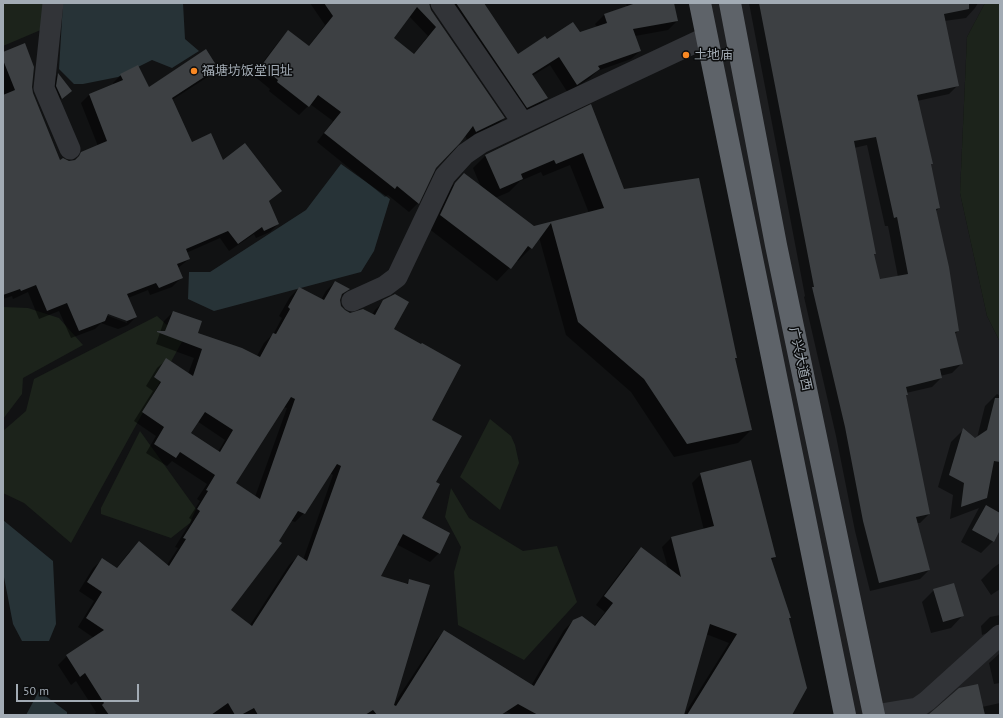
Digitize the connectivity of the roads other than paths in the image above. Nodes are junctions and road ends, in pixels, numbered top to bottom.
1 (53, 3) edge
2 (441, 3) edge
3 (700, 3) edge
4 (730, 3) edge
5 (707, 37) junction
6 (522, 123) junction
7 (70, 149) dead end
8 (352, 301) dead end
9 (1000, 635) edge
10 (845, 715) edge
11 (875, 715) edge

1 - 7 lane
2 - 6 lane
3 - 5 highway, 广兴大道西
4 - 11 highway, 广兴大道西
5 - 6 lane
5 - 10 highway, 广兴大道西
6 - 8 lane
9 - 11 lane

